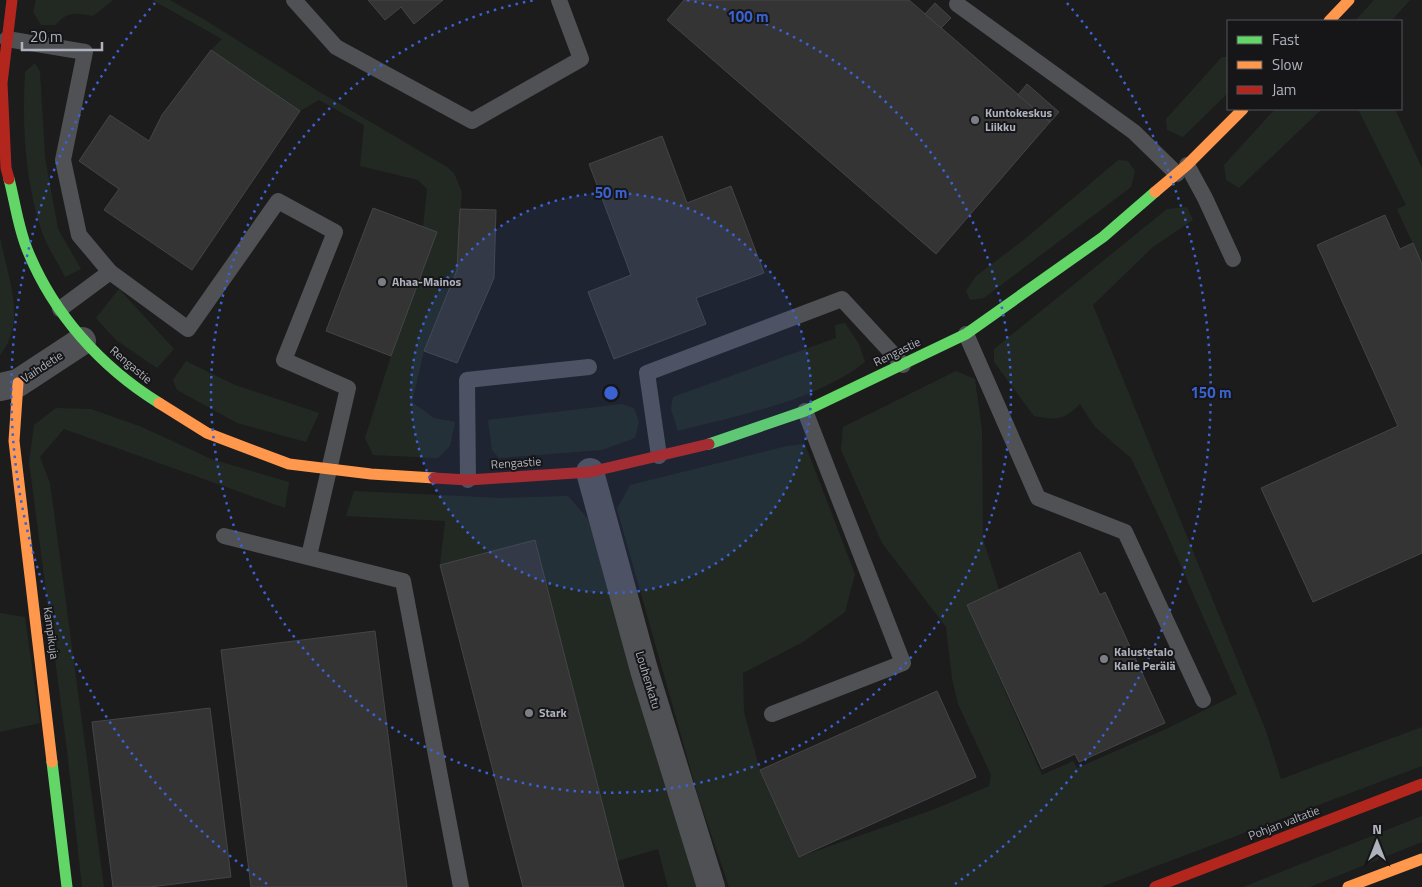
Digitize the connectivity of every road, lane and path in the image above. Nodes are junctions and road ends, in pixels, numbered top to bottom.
1 (12, 0) edge
2 (294, 0) edge
3 (559, 0) edge
4 (1349, 0) edge
5 (957, 4) dead end
6 (1330, 20) edge
7 (7, 39) junction
8 (1242, 110) edge
9 (1182, 169) junction
10 (1233, 259) dead end
11 (110, 272) junction
12 (60, 309) junction
13 (966, 334) junction
14 (82, 341) junction
15 (903, 365) junction
16 (589, 367) dead end
17 (9, 385) edge
18 (805, 411) junction
19 (659, 456) junction
20 (330, 469) junction
21 (590, 472) junction
22 (468, 480) junction
23 (224, 536) dead end
24 (309, 556) junction
25 (1203, 700) dead end
26 (772, 714) dead end
27 (1422, 784) edge
28 (1422, 858) edge
29 (67, 887) edge
30 (461, 887) edge
31 (711, 887) edge
32 (1155, 887) edge
33 (1348, 887) edge

1 - 7 main road, Rengastie
2 - 3 lane
4 - 6 main road
5 - 9 lane
7 - 11 lane
7 - 12 main road, Rengastie
8 - 9 main road, Rengastie
9 - 10 lane
9 - 13 main road, Rengastie
11 - 12 lane
11 - 20 lane
12 - 14 main road, Rengastie
13 - 15 main road, Rengastie
13 - 25 lane
14 - 17 street, Vaihdetie
14 - 20 main road, Rengastie
15 - 18 main road, Rengastie
15 - 19 lane
16 - 22 lane
17 - 29 main road, Kampikuja
18 - 19 main road, Rengastie
18 - 26 lane
19 - 21 main road, Rengastie
20 - 22 main road, Rengastie
20 - 24 lane
21 - 22 main road, Rengastie
21 - 31 street, Louhenkatu
23 - 24 lane
24 - 30 lane
27 - 32 main road, Pohjan valtatie
28 - 33 main road

